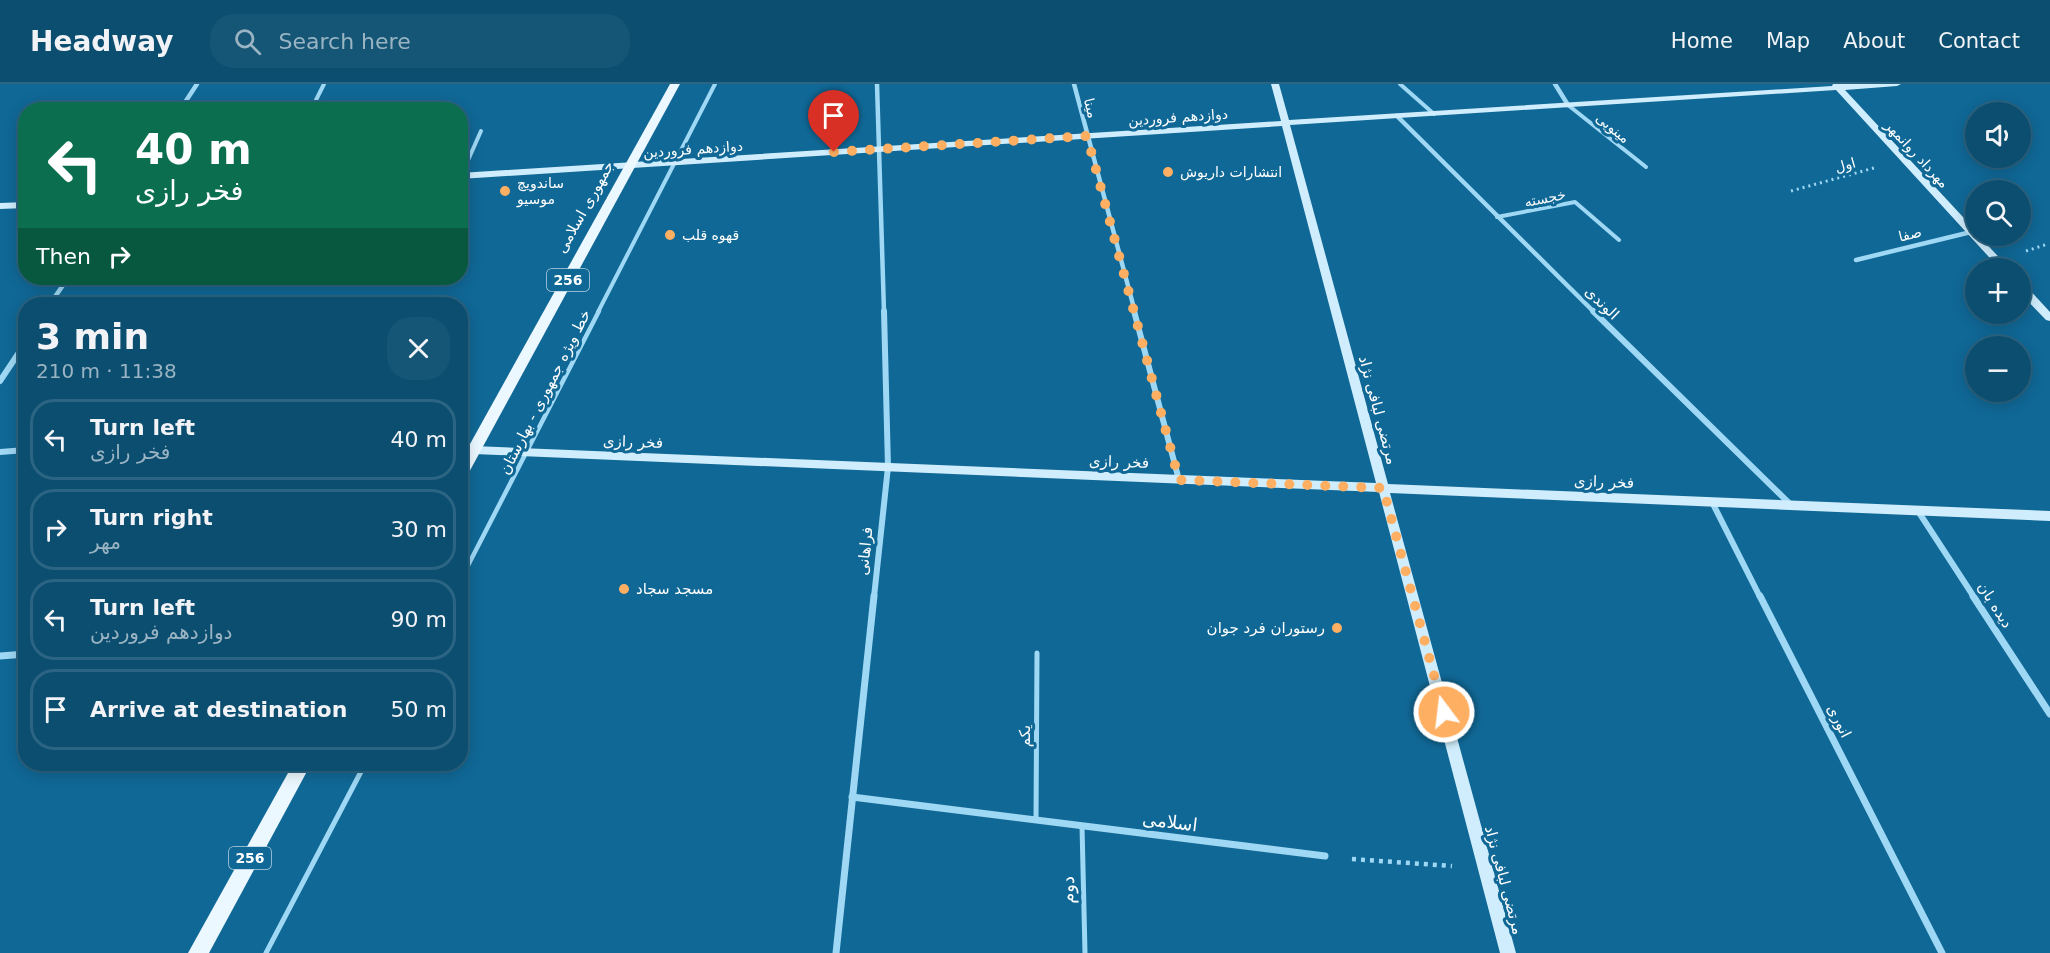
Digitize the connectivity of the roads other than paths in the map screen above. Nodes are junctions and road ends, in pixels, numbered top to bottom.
1 (197, 84) edge
2 (324, 84) edge
3 (675, 84) edge
4 (715, 84) edge
5 (877, 84) edge
6 (1074, 84) edge
7 (1275, 84) edge
8 (1400, 84) edge
9 (1555, 84) edge
10 (1897, 84) edge
11 (1836, 86) edge
12 (185, 102) edge
13 (315, 102) edge
14 (1568, 105) junction
15 (1435, 114) junction
16 (1397, 116) junction
17 (1285, 123) junction
18 (481, 131) dead end
19 (1087, 136) junction
20 (880, 150) junction
21 (468, 160) edge
22 (674, 163) junction
23 (629, 167) junction
24 (1646, 167) dead end
25 (468, 176) edge
26 (18, 205) edge
27 (0, 206) edge
28 (1497, 218) junction
29 (1965, 226) edge
30 (1965, 234) edge
31 (1619, 240) dead end
32 (1984, 246) edge
33 (1995, 258) edge
34 (1856, 261) dead end
35 (2031, 298) edge
36 (2050, 318) edge
37 (18, 354) edge
38 (0, 381) edge
39 (474, 450) junction
40 (18, 451) edge
41 (0, 452) edge
42 (527, 452) junction
43 (468, 461) edge
44 (888, 467) junction
45 (1179, 480) junction
46 (1383, 488) junction
47 (1712, 502) junction
48 (1791, 505) junction
49 (1918, 510) junction
50 (2050, 516) edge
51 (468, 566) edge
52 (1037, 653) dead end
53 (18, 655) edge
54 (0, 656) edge
55 (2050, 714) edge
56 (298, 771) edge
57 (361, 771) edge
58 (852, 797) junction
59 (1036, 820) junction
60 (1082, 826) junction
61 (1325, 856) road end
62 (198, 953) edge
63 (266, 953) edge
64 (836, 953) edge
65 (1085, 953) edge
66 (1508, 953) edge
67 (1942, 953) edge

1 - 12 street
2 - 13 lane
3 - 23 main road, جمهوری اسلامی / 256
4 - 22 lane, خط ویژه جمهوری - بهارستان
5 - 20 street, فراهانی
6 - 19 street, مینا
7 - 17 main road, مرتضی لبافی نژاد
8 - 15 lane
9 - 14 street
10 - 11 main road, دوازدهم فروردین
11 - 14 main road, دوازدهم فروردین
11 - 29 main road, مهرداد روانمهر
14 - 15 main road, دوازدهم فروردین
14 - 24 lane, مینویی
15 - 16 main road, دوازدهم فروردین
16 - 17 main road, دوازدهم فروردین
16 - 28 street, الوندی
17 - 19 main road, دوازدهم فروردین
17 - 46 main road, مرتضی لبافی نژاد
18 - 21 lane
19 - 20 main road, دوازدهم فروردین
19 - 45 street, مینا
20 - 22 main road, دوازدهم فروردین
20 - 44 street, فراهانی
22 - 23 main road, دوازدهم فروردین
22 - 42 lane, خط ویژه جمهوری - بهارستان
23 - 25 main road, دوازدهم فروردین
23 - 39 main road, جمهوری اسلامی / 256
26 - 27 main road
28 - 31 lane, خجسته
28 - 48 street, الوندی
30 - 34 street, صفا
32 - 33 main road, مهرداد روانمهر
35 - 36 main road
37 - 38 street
39 - 42 main road, فخر رازی
39 - 43 main road, جمهوری اسلامی / 256
40 - 41 street
42 - 44 main road, فخر رازی
42 - 51 lane, خط ویژه جمهوری - بهارستان
44 - 45 main road, فخر رازی
44 - 58 street, فراهانی
45 - 46 main road, فخر رازی
46 - 47 main road, فخر رازی
46 - 66 main road, مرتضی لبافی نژاد
47 - 48 main road, فخر رازی
47 - 67 street, انوری
48 - 49 main road, فخر رازی
49 - 50 main road, فخر رازی
49 - 55 street, دیده بان
52 - 59 lane, یکم
53 - 54 street
56 - 62 main road, 256
57 - 63 lane
58 - 59 street, اسلامی
58 - 64 street, فراهانی
59 - 60 street, اسلامی
60 - 61 street, اسلامی
60 - 65 lane, دوم

